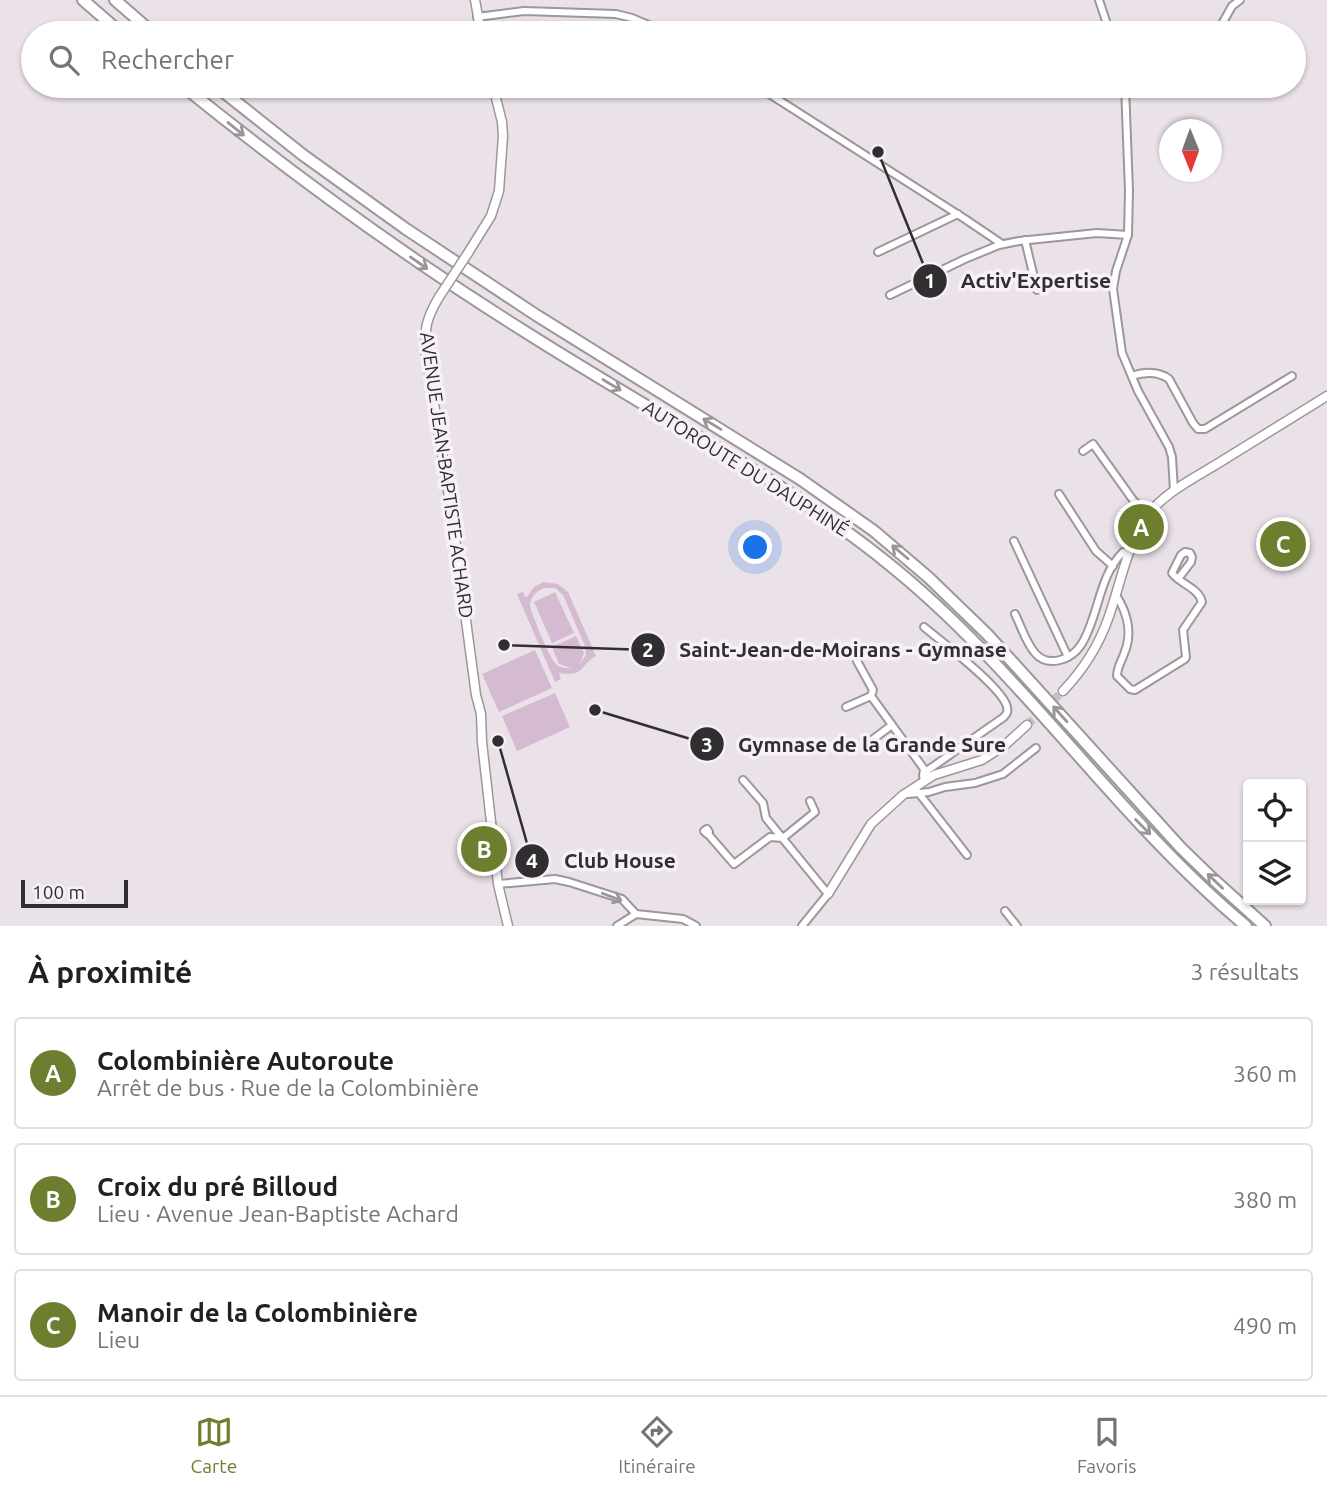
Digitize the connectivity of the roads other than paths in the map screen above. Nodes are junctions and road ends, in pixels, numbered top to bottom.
1 (83, 0) edge
2 (115, 0) edge
3 (475, 0) edge
4 (1099, 0) edge
5 (1240, 0) edge
6 (477, 17) junction
7 (107, 21) edge
8 (139, 21) edge
9 (478, 21) edge
10 (639, 21) edge
11 (1106, 21) edge
12 (1222, 21) edge
13 (198, 98) edge
14 (231, 98) edge
15 (496, 98) edge
16 (776, 98) edge
17 (1128, 98) edge
18 (958, 214) junction
19 (1128, 235) junction
20 (1025, 240) junction
21 (1002, 244) junction
22 (878, 252) dead end
23 (1037, 290) dead end
24 (890, 295) dead end
25 (1132, 376) junction
26 (1292, 376) dead end
27 (1327, 397) edge
28 (1083, 451) dead end
29 (1174, 491) junction
30 (1059, 494) dead end
31 (1148, 515) junction
32 (1014, 541) dead end
33 (1129, 552) junction
34 (1113, 566) junction
35 (1178, 579) dead end
36 (1116, 595) junction
37 (1015, 614) dead end
38 (924, 626) dead end
39 (1068, 657) junction
40 (857, 661) dead end
41 (1063, 691) tunnel mouth
42 (871, 696) junction
43 (846, 707) dead end
44 (1027, 724) tunnel mouth
45 (892, 725) junction
46 (866, 740) dead end
47 (1037, 748) dead end
48 (743, 780) dead end
49 (922, 782) junction
50 (918, 792) junction
51 (903, 795) junction
52 (810, 801) dead end
53 (708, 834) dead end
54 (783, 838) junction
55 (967, 855) dead end
56 (498, 884) junction
57 (828, 894) junction
58 (1005, 911) dead end
59 (636, 915) junction
60 (508, 926) edge
61 (617, 926) edge
62 (696, 926) edge
63 (802, 926) edge
64 (1017, 926) edge
65 (1245, 926) edge
66 (1265, 926) edge

1 - 7 highway
2 - 8 highway
3 - 6 street
4 - 11 street
5 - 12 street
6 - 9 street
6 - 10 street
13 -> 65 highway, AUTOROUTE DU DAUPHINÉ
66 -> 14 highway, AUTOROUTE DU DAUPHINÉ
15 - 56 street, AVENUE JEAN-BAPTISTE ACHARD, bridge
16 - 18 street
17 - 19 street
18 - 21 street
18 - 22 street
19 - 20 street
19 - 25 street
20 - 21 street
20 - 23 street
21 - 24 street
25 - 26 street
25 - 29 street
27 - 29 street
28 - 31 street
29 - 31 street
30 - 34 street
31 - 33 street
32 - 39 street
33 - 34 street
33 - 36 street
34 - 39 street
35 - 36 street
36 - 41 street
37 - 39 street
38 - 49 street
40 - 42 street
42 - 43 street
42 - 45 street
44 - 49 street
45 - 46 street
45 - 49 street
47 - 50 street
48 - 54 street
49 - 51 street
50 - 51 street
50 - 55 street
51 - 57 street
52 - 54 street
53 - 54 street
54 - 57 street
56 -> 59 street
56 - 60 street, AVENUE JEAN-BAPTISTE ACHARD
57 - 63 street
58 - 64 street
59 - 61 street
59 - 62 street

